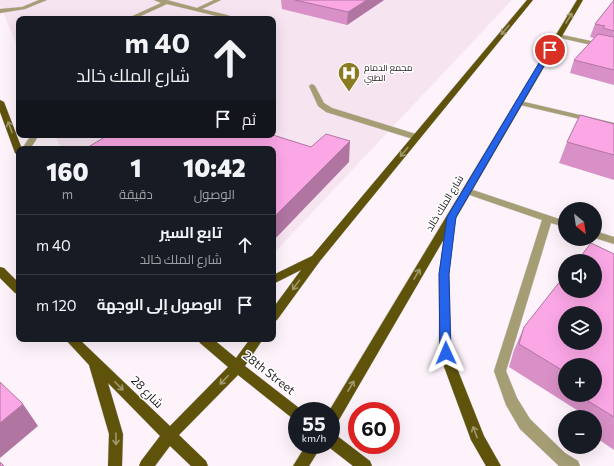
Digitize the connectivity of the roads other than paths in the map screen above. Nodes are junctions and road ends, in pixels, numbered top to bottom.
1 (44, 0) edge
2 (157, 0) edge
3 (218, 0) edge
4 (530, 0) edge
5 (580, 0) edge
6 (169, 1) edge
7 (198, 10) junction
8 (0, 11) edge
9 (136, 16) edge
10 (222, 16) edge
11 (558, 36) junction
12 (614, 48) edge
13 (312, 86) dead end
14 (0, 102) edge
15 (520, 102) junction
16 (614, 125) edge
17 (416, 137) junction
18 (17, 146) edge
19 (467, 191) junction
20 (452, 217) junction
21 (547, 218) junction
22 (558, 222) edge
23 (602, 237) edge
24 (614, 241) edge
25 (316, 258) junction
26 (1, 274) edge
27 (276, 278) edge
28 (16, 287) edge
29 (276, 313) edge
30 (74, 342) edge
31 (208, 342) edge
32 (255, 342) edge
33 (95, 361) junction
34 (237, 367) junction
35 (340, 405) edge
36 (288, 407) edge
37 (169, 436) junction
38 (340, 447) edge
39 (309, 454) edge
40 (115, 466) edge
41 (146, 466) edge
42 (201, 466) edge
43 (300, 466) edge
44 (364, 466) edge
45 (494, 466) edge
46 (573, 466) edge

1 - 8 street
2 - 6 street
3 - 7 street
4 -> 17 main road
11 -> 5 main road, شارع الملك خالد
6 - 7 street
6 - 9 street
7 - 10 street
11 - 12 street
11 - 15 main road, شارع الملك خالد
13 - 17 street
18 -> 14 main road
15 - 16 street
15 - 19 main road, شارع الملك خالد
17 -> 25 main road
19 - 20 main road, شارع الملك خالد
19 - 21 street
35 -> 20 main road, شارع الملك خالد
45 -> 20 main road
21 - 22 street
21 - 46 street
23 - 24 street
25 - 27 main road
25 -> 29 main road
26 - 28 main road
30 - 33 main road, شارع 28
31 - 34 main road, 28th Street
32 - 34 main road
33 -> 37 main road, شارع 28
33 -> 40 main road
34 - 36 main road, 28th Street
34 -> 37 main road
37 - 41 main road
37 - 42 main road, شارع 28
38 - 44 main road
39 - 43 main road

